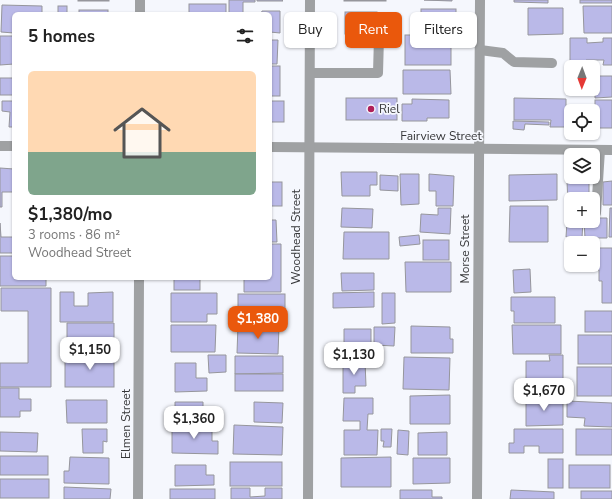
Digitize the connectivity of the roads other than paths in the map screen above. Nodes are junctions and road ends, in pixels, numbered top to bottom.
1 (140, 0) edge
2 (310, 0) edge
3 (480, 0) edge
4 (140, 12) edge
5 (378, 48) edge
6 (480, 50) junction
7 (552, 63) dead end
8 (310, 73) junction
9 (0, 146) edge
10 (12, 146) edge
11 (272, 148) edge
12 (309, 148) junction
13 (479, 149) junction
14 (564, 150) edge
15 (600, 150) edge
16 (612, 150) edge
17 (139, 280) edge
18 (138, 499) edge
19 (308, 499) edge
20 (477, 499) edge

1 - 4 street
2 - 8 street, Woodhead Street
3 - 6 street, Morse Street
5 - 8 street
6 - 7 street
6 - 13 street, Morse Street
8 - 12 street, Woodhead Street
9 - 10 street
11 - 12 street, Fairview Street
12 - 13 street, Fairview Street
12 - 19 street, Woodhead Street
13 - 14 street, Fairview Street
13 - 20 street, Morse Street
15 - 16 street, Fairview Street
17 - 18 street, Elmen Street

